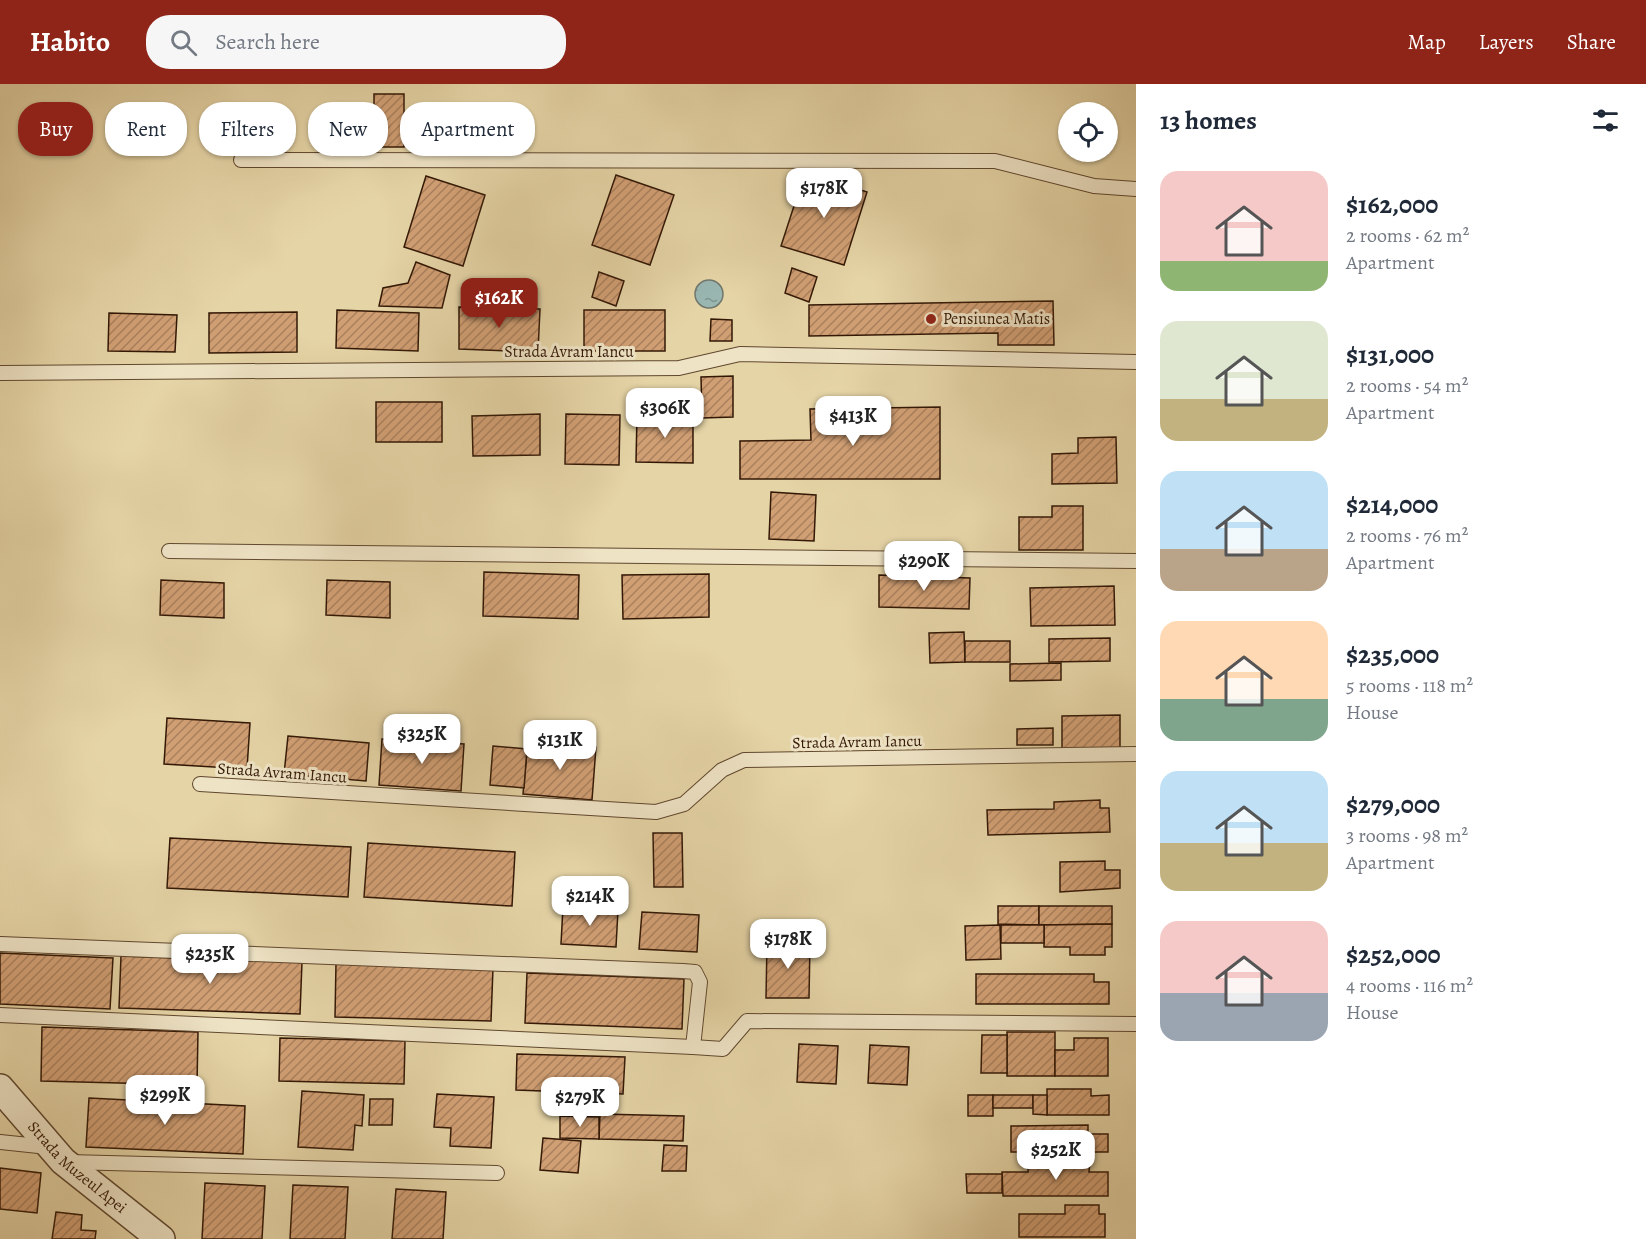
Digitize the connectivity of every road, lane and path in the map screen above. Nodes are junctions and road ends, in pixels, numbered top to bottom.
1 (241, 160) dead end
2 (1136, 189) edge
3 (1136, 362) edge
4 (0, 374) edge
5 (169, 551) dead end
6 (1136, 561) edge
7 (1136, 754) edge
8 (200, 784) dead end
9 (0, 944) edge
10 (0, 1015) edge
11 (1136, 1024) edge
12 (693, 1047) junction
13 (0, 1088) edge
14 (0, 1142) edge
15 (56, 1154) junction
16 (497, 1173) dead end
17 (161, 1239) edge

1 - 2 lane
3 - 4 lane, Strada Avram Iancu
5 - 6 lane
7 - 8 lane, Strada Avram Iancu
9 - 12 lane
10 - 12 lane
11 - 12 lane
13 - 15 street, Strada Muzeul Apei
14 - 15 lane
15 - 16 lane
15 - 17 street, Strada Muzeul Apei

